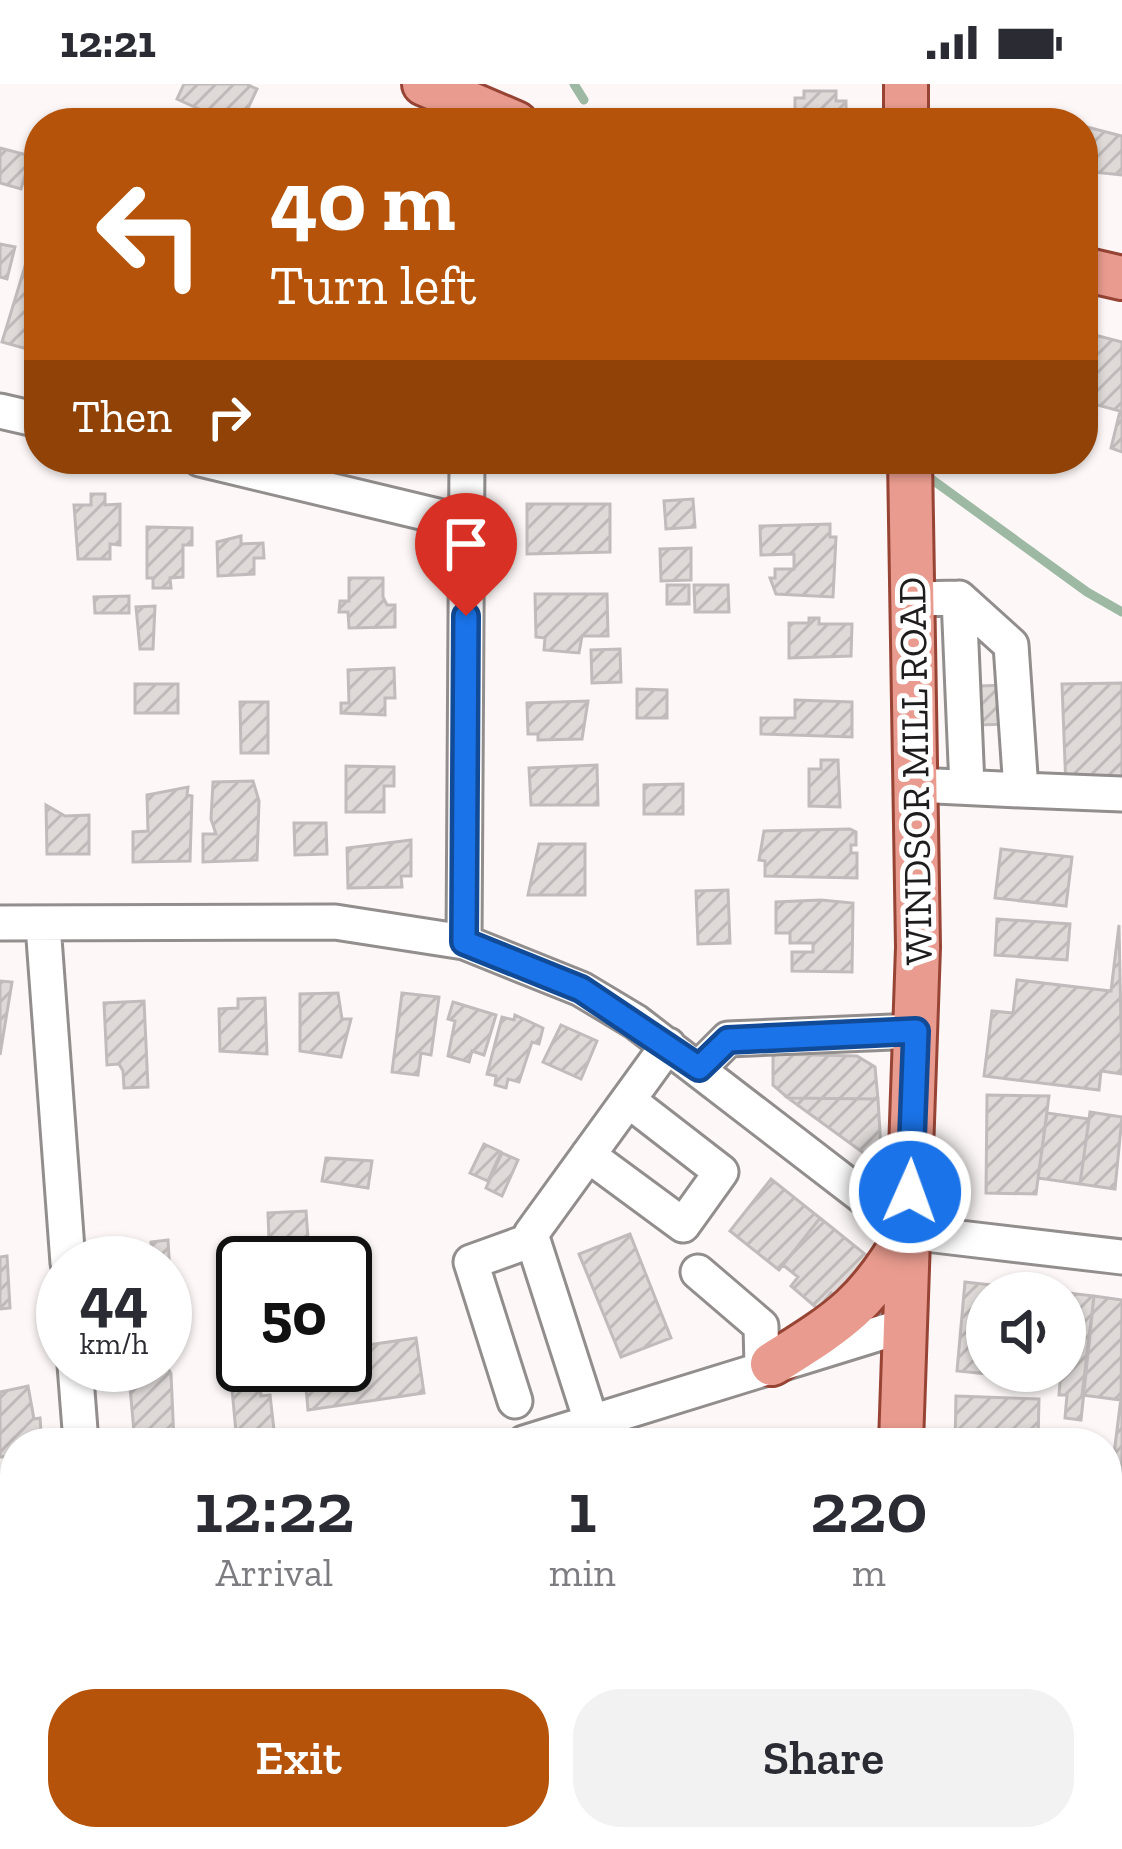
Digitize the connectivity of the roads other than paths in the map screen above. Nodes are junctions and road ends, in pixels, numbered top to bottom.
1 (424, 84) edge
2 (458, 108) edge
3 (262, 474) edge
4 (467, 474) edge
5 (911, 474) edge
6 (466, 523) junction
7 (914, 598) junction
8 (959, 598) junction
9 (916, 784) junction
10 (967, 788) junction
11 (1021, 790) junction
12 (1122, 794) edge
13 (0, 923) edge
14 (43, 925) junction
15 (464, 942) junction
16 (916, 1031) junction
17 (668, 1045) junction
18 (699, 1068) junction
19 (628, 1100) junction
20 (588, 1155) junction
21 (909, 1232) junction
22 (66, 1236) edge
23 (532, 1240) junction
24 (1122, 1257) edge
25 (698, 1272) dead end
26 (906, 1324) junction
27 (767, 1365) junction
28 (77, 1392) edge
29 (515, 1401) dead end
30 (592, 1424) junction
31 (80, 1428) edge
32 (578, 1428) edge
33 (902, 1428) edge

1 - 2 main road
3 - 6 street
4 - 6 street
5 - 7 main road, WINDSOR MILL ROAD
6 - 15 street
7 - 8 street
7 - 9 main road, WINDSOR MILL ROAD
8 - 10 street
8 - 11 street
9 - 10 street
9 - 16 main road, WINDSOR MILL ROAD
10 - 11 street
11 - 12 street
13 - 14 street
14 - 15 street
14 - 22 street
15 - 17 street
16 - 18 street
16 - 21 main road, WINDSOR MILL ROAD
17 - 18 street
17 - 19 street
18 - 21 street
19 - 20 street
19 - 20 street
20 - 23 street
21 - 24 street
21 - 26 main road, WINDSOR MILL ROAD
21 - 27 main road
23 - 29 street
23 - 30 street
25 - 27 street
26 - 27 street
26 - 33 main road, WINDSOR MILL ROAD
27 - 30 street
28 - 31 street
30 - 32 street

